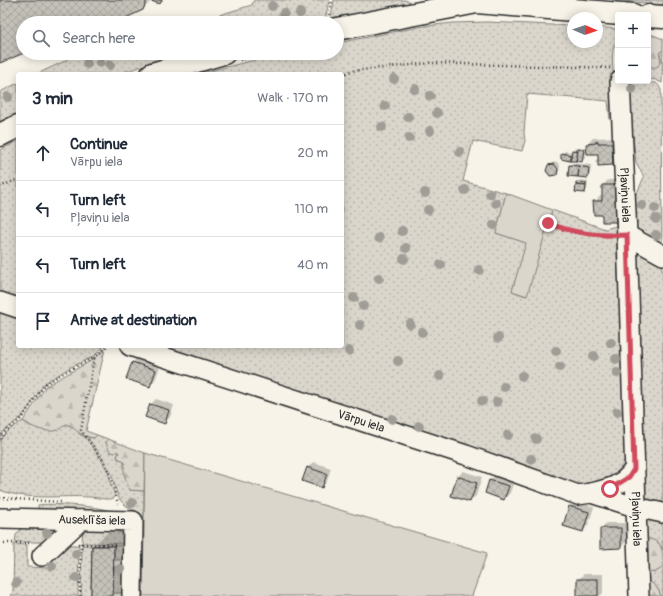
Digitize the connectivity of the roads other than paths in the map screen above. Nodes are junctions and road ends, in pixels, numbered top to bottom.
1 (473, 1) edge
2 (615, 13) edge
3 (651, 16) edge
4 (663, 18) edge
5 (344, 20) edge
6 (200, 60) edge
7 (159, 72) edge
8 (620, 84) edge
9 (16, 127) edge
10 (0, 135) edge
11 (627, 235) junction
12 (663, 255) edge
13 (0, 302) edge
14 (16, 307) edge
15 (136, 348) edge
16 (634, 469) junction
17 (592, 493) junction
18 (635, 507) junction
19 (663, 513) edge
20 (0, 518) edge
21 (81, 520) junction
22 (42, 556) dead end
23 (132, 596) edge
24 (639, 596) edge

1 - 2 main road
1 - 5 main road
3 - 4 main road
6 - 7 main road
8 - 11 street, Pļaviņu iela
9 - 10 main road
11 - 12 street
11 - 16 street, Pļaviņu iela
13 - 14 street
15 - 17 street, Vārpu iela
16 - 17 street, Vārpu iela
16 - 18 street, Pļaviņu iela
17 - 18 street, Vārpu iela
18 - 19 street, Vārpu iela
18 - 24 street, Pļaviņu iela
20 - 21 street, Auseklīša iela
21 - 22 street
21 - 23 street, Auseklīša iela

